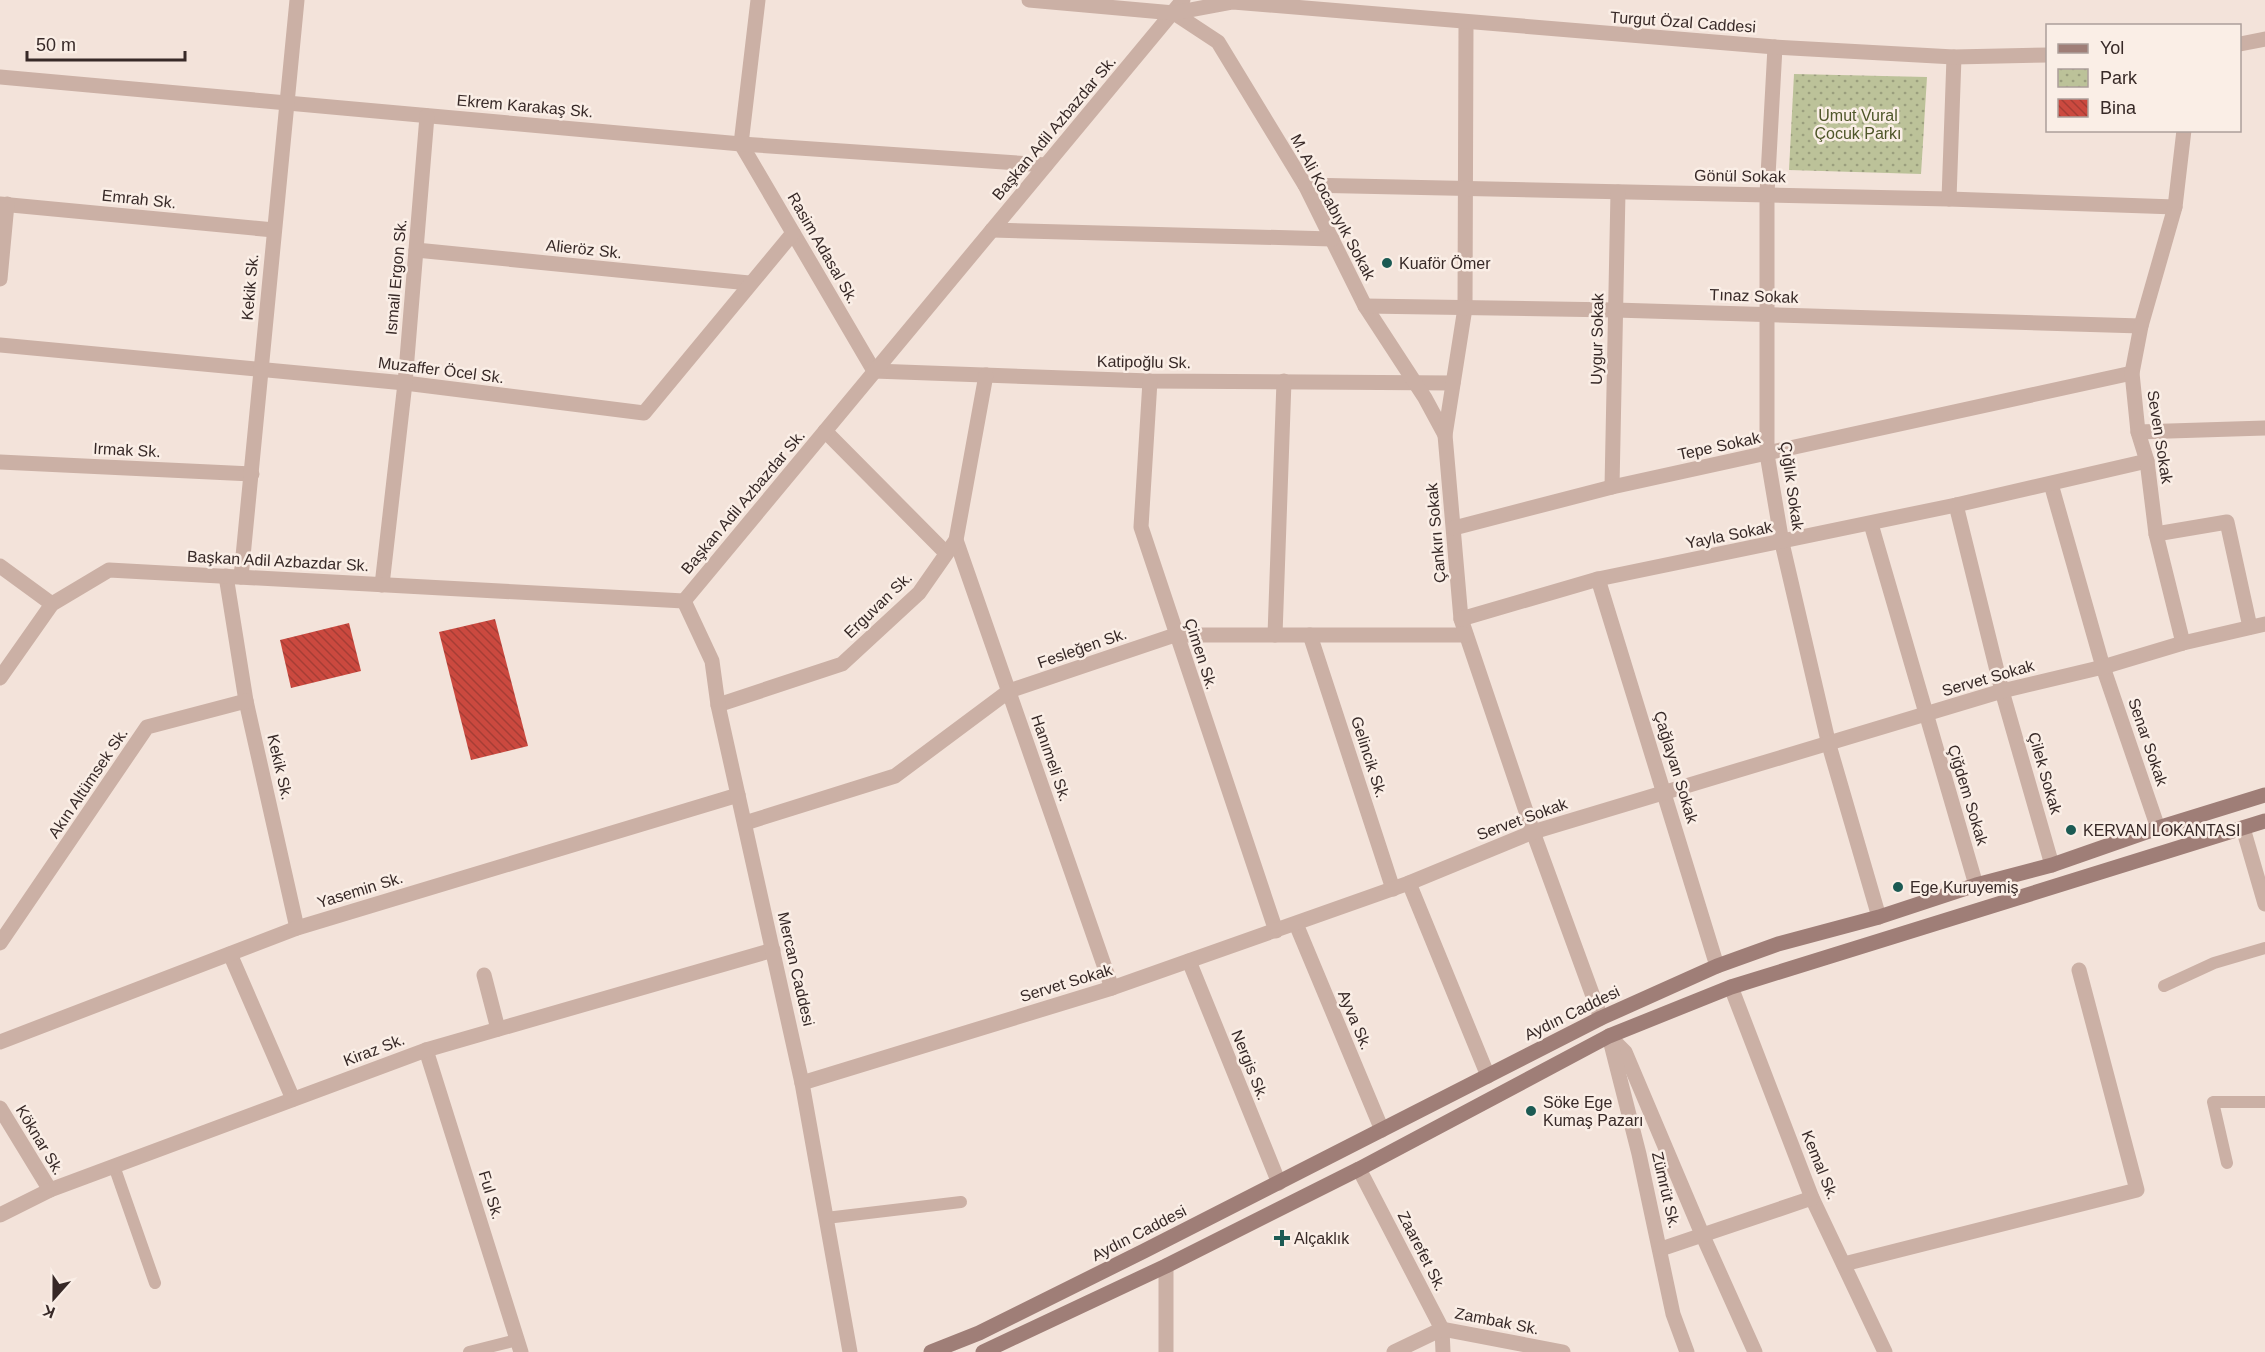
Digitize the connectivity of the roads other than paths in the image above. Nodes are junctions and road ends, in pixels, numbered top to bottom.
1 (297, 0) edge
2 (758, 0) edge
3 (1029, 0) edge
4 (1178, 6) edge
5 (1466, 23) junction
6 (2265, 39) edge
7 (2241, 44) edge
8 (1775, 47) junction
9 (2046, 55) edge
10 (1954, 57) junction
11 (0, 77) edge
12 (285, 103) junction
13 (427, 116) junction
14 (2184, 132) edge
15 (741, 144) junction
16 (1046, 165) junction
17 (1305, 185) junction
18 (1466, 189) junction
19 (1618, 192) junction
20 (1767, 194) junction
21 (1949, 199) junction
22 (4, 204) edge
23 (2175, 207) junction
24 (274, 230) junction
25 (992, 230) junction
26 (793, 233) junction
27 (1332, 239) junction
28 (416, 250) junction
29 (0, 279) edge
30 (749, 283) junction
31 (1365, 306) junction
32 (1465, 308) junction
33 (1615, 310) junction
34 (1768, 314) junction
35 (2141, 327) junction
36 (0, 345) edge
37 (260, 370) junction
38 (874, 371) junction
39 (2132, 373) junction
40 (986, 375) junction
41 (1150, 381) junction
42 (1284, 381) junction
43 (1412, 381) junction
44 (405, 383) junction
45 (1453, 383) junction
46 (2265, 428) edge
47 (825, 431) junction
48 (2138, 432) junction
49 (1445, 435) junction
50 (1767, 454) junction
51 (2147, 461) junction
52 (0, 462) edge
53 (252, 474) junction
54 (2051, 484) junction
55 (1612, 487) junction
56 (1956, 506) junction
57 (1871, 524) junction
58 (1454, 528) junction
59 (2156, 534) junction
60 (956, 540) junction
61 (1782, 543) junction
62 (946, 553) junction
63 (0, 566) edge
64 (234, 577) junction
65 (1598, 579) junction
66 (382, 585) junction
67 (684, 601) junction
68 (52, 604) junction
69 (1461, 619) junction
70 (2257, 625) edge
71 (1175, 635) junction
72 (1275, 635) junction
73 (1310, 635) junction
74 (1466, 635) junction
75 (2183, 643) junction
76 (2103, 667) junction
77 (0, 678) edge
78 (1009, 691) junction
79 (2002, 691) junction
80 (246, 701) junction
81 (718, 705) junction
82 (1925, 716) junction
83 (1829, 745) junction
84 (1665, 791) junction
85 (738, 795) junction
86 (2265, 795) edge
87 (2265, 820) edge
88 (745, 823) junction
89 (2158, 828) junction
90 (2243, 828) junction
91 (1533, 832) junction
92 (2052, 866) junction
93 (1409, 883) junction
94 (1976, 885) junction
95 (1393, 889) junction
96 (2265, 904) edge
97 (1879, 916) junction
98 (1296, 924) junction
99 (297, 928) junction
100 (1276, 931) junction
101 (0, 943) edge
102 (2265, 948) edge
103 (773, 950) junction
104 (230, 954) junction
105 (1189, 961) junction
106 (1717, 966) junction
107 (2079, 970) dead end
108 (484, 975) dead end
109 (2164, 986) dead end
110 (1731, 987) junction
111 (1112, 988) junction
112 (1601, 1018) junction
113 (498, 1029) junction
114 (1609, 1036) junction
115 (0, 1042) edge
116 (426, 1050) junction
117 (1488, 1076) junction
118 (802, 1083) junction
119 (293, 1100) junction
120 (2265, 1102) edge
121 (0, 1108) edge
122 (1382, 1130) junction
123 (2227, 1163) dead end
124 (114, 1166) junction
125 (1359, 1169) junction
126 (1279, 1183) junction
127 (50, 1190) junction
128 (1812, 1198) junction
129 (961, 1202) dead end
130 (0, 1215) edge
131 (826, 1218) junction
132 (1702, 1234) junction
133 (1660, 1249) junction
134 (1844, 1264) junction
135 (1166, 1266) junction
136 (155, 1283) dead end
137 (1442, 1329) junction
138 (519, 1346) edge
139 (469, 1352) edge
140 (850, 1352) edge
141 (931, 1352) edge
142 (983, 1352) edge
143 (1166, 1352) edge
144 (1394, 1352) edge
145 (1443, 1352) edge
146 (1563, 1352) edge
147 (1687, 1352) edge
148 (1755, 1352) edge
149 (1885, 1352) edge

1 - 12 street, Kekik Sk.
2 - 15 street
3 - 4 street, Turgut Özal Caddesi
4 - 5 street, Turgut Özal Caddesi
4 - 16 street, Başkan Adil Azbazdar Sk.
4 - 17 street, M. Ali Kocabıyık Sokak
5 - 8 street, Turgut Özal Caddesi
5 - 18 street, Çankırı Sokak
6 - 7 street
8 - 10 street, Turgut Özal Caddesi
8 - 20 street, Çığlık Sokak
9 - 10 street, Turgut Özal Caddesi
10 - 21 street
11 - 12 street, Ekrem Karakaş Sk.
12 - 13 street, Ekrem Karakaş Sk.
12 - 24 street, Kekik Sk.
13 - 15 street, Ekrem Karakaş Sk.
13 - 28 street, Ismail Ergon Sk.
14 - 23 street, Seven Sokak
15 - 16 street, Ekrem Karakaş Sk.
15 - 26 street, Rasim Adasal Sk.
16 - 25 street, Başkan Adil Azbazdar Sk.
17 - 18 street, Gönül Sokak
17 - 27 street, M. Ali Kocabıyık Sokak
18 - 19 street, Gönül Sokak
18 - 32 street, Çankırı Sokak
19 - 20 street, Gönül Sokak
19 - 33 street, Uygur Sokak
20 - 21 street, Gönül Sokak
20 - 34 street, Çığlık Sokak
21 - 23 street, Gönül Sokak
22 - 24 street, Emrah Sk.
22 - 29 street
23 - 35 street, Seven Sokak
24 - 37 street, Kekik Sk.
25 - 27 street
25 - 38 street, Başkan Adil Azbazdar Sk.
26 - 30 street, Muzaffer Öcel Sk.
26 - 38 street, Rasim Adasal Sk.
27 - 31 street, M. Ali Kocabıyık Sokak
28 - 30 street, Alieröz Sk.
28 - 44 street, Ismail Ergon Sk.
30 - 44 street, Muzaffer Öcel Sk.
31 - 32 street, Tınaz Sokak
31 - 43 street, M. Ali Kocabıyık Sokak
32 - 33 street, Tınaz Sokak
32 - 45 street, Çankırı Sokak
33 - 34 street, Tınaz Sokak
33 - 55 street, Uygur Sokak
34 - 35 street, Tınaz Sokak
34 - 50 street, Çığlık Sokak
35 - 39 street, Seven Sokak
36 - 37 street, Muzaffer Öcel Sk.
37 - 44 street, Muzaffer Öcel Sk.
37 - 53 street, Kekik Sk.
38 - 40 street, Katipoğlu Sk.
38 - 47 street, Başkan Adil Azbazdar Sk.
39 - 48 street, Seven Sokak
39 - 50 street, Tepe Sokak
40 - 41 street, Katipoğlu Sk.
40 - 60 street, Erguvan Sk.
41 - 42 street, Katipoğlu Sk.
41 - 71 street, Çimen Sk.
42 - 43 street, Katipoğlu Sk.
42 - 72 street
43 - 45 street, Katipoğlu Sk.
43 - 49 street, M. Ali Kocabıyık Sokak
44 - 66 street, Ismail Ergon Sk.
45 - 49 street, Çankırı Sokak
46 - 48 street
47 - 62 street
47 - 67 street, Başkan Adil Azbazdar Sk.
48 - 51 street, Seven Sokak
49 - 58 street, Çankırı Sokak
50 - 55 street, Tepe Sokak
50 - 61 street, Çığlık Sokak
51 - 54 street, Yayla Sokak
51 - 59 street, Seven Sokak
52 - 53 street, Irmak Sk.
53 - 64 street, Kekik Sk.
54 - 56 street, Yayla Sokak
54 - 76 street, Senar Sokak
55 - 58 street, Tepe Sokak
56 - 57 street, Yayla Sokak
56 - 79 street, Çilek Sokak
57 - 61 street, Yayla Sokak
57 - 82 street, Çiğdem Sokak
58 - 69 street, Çankırı Sokak
59 - 70 street
59 - 75 street, Seven Sokak
60 - 62 street, Erguvan Sk.
60 - 78 street, Hanımeli Sk.
61 - 65 street, Yayla Sokak
61 - 83 street, Çığlık Sokak
62 - 81 street, Erguvan Sk.
63 - 68 street
64 - 66 street, Başkan Adil Azbazdar Sk.
64 - 68 street, Başkan Adil Azbazdar Sk.
64 - 80 street, Kekik Sk.
65 - 69 street, Yayla Sokak
65 - 84 street, Çağlayan Sokak
66 - 67 street, Başkan Adil Azbazdar Sk.
67 - 81 street, Mercan Caddesi
68 - 77 street, Başkan Adil Azbazdar Sk.
69 - 74 street, Çankırı Sokak
70 - 75 street, Servet Sokak
71 - 72 street, Fesleğen Sk.
71 - 78 street, Fesleğen Sk.
71 - 100 street, Çimen Sk.
72 - 73 street, Fesleğen Sk.
73 - 74 street, Fesleğen Sk.
73 - 95 street, Gelincik Sk.
74 - 91 street, Çankırı Sokak
75 - 76 street, Servet Sokak
76 - 79 street, Servet Sokak
76 - 89 street, Senar Sokak
78 - 88 street, Fesleğen Sk.
78 - 111 street, Hanımeli Sk.
79 - 82 street, Servet Sokak
79 - 92 street, Çilek Sokak
80 - 99 street, Kekik Sk.
80 - 101 street, Akın Altümsek Sk.
81 - 85 street, Mercan Caddesi
82 - 83 street, Servet Sokak
82 - 94 street, Çiğdem Sokak
83 - 84 street, Servet Sokak
83 - 97 street, Çığlık Sokak
84 - 91 street, Servet Sokak
84 - 106 street, Çağlayan Sokak
85 - 88 street, Mercan Caddesi
85 - 99 street, Yasemin Sk.
86 - 89 main road, Aydın Caddesi
87 - 90 main road
88 - 103 street, Mercan Caddesi
89 - 92 main road, Aydın Caddesi
90 - 96 street
90 - 110 main road
91 - 93 street, Servet Sokak
91 - 112 street, Çankırı Sokak
92 - 94 main road, Aydın Caddesi
93 - 95 street, Servet Sokak
93 - 117 street
94 - 97 main road, Aydın Caddesi
95 - 98 street, Servet Sokak
97 - 106 main road, Aydın Caddesi
98 - 100 street, Servet Sokak
98 - 122 street, Ayva Sk.
99 - 104 street, Yasemin Sk.
100 - 105 street, Servet Sokak
102 - 109 lane
103 - 113 street, Kiraz Sk.
103 - 118 street, Mercan Caddesi
104 - 115 street, Yasemin Sk.
104 - 119 street
105 - 111 street, Servet Sokak
105 - 126 street, Nergis Sk.
106 - 112 main road, Aydın Caddesi
107 - 134 street
108 - 113 street
110 - 114 main road
110 - 128 street, Kemal Sk.
111 - 118 street, Servet Sokak
112 - 114 street, Çankırı Sokak
112 - 117 main road, Aydın Caddesi
113 - 116 street, Kiraz Sk.
114 - 125 main road
114 - 132 street
114 - 133 street, Zümrüt Sk.
116 - 119 street, Kiraz Sk.
116 - 138 street, Ful Sk.
117 - 122 main road, Aydın Caddesi
118 - 131 street, Mercan Caddesi
119 - 124 street, Kiraz Sk.
120 - 123 lane
121 - 127 street, Köknar Sk.
122 - 126 main road, Aydın Caddesi
124 - 127 street, Kiraz Sk.
124 - 136 lane
125 - 135 main road
125 - 137 street, Zaarefet Sk.
126 - 141 main road, Aydın Caddesi
127 - 130 street, Kiraz Sk.
128 - 132 street
128 - 134 street, Kemal Sk.
129 - 131 lane
131 - 140 street, Mercan Caddesi
132 - 133 street
132 - 148 street
133 - 147 street, Zümrüt Sk.
134 - 149 street, Kemal Sk.
135 - 142 main road
135 - 143 street
137 - 144 street, Zambak Sk.
137 - 145 street, Zaarefet Sk.
137 - 146 street, Zambak Sk.
138 - 139 lane

